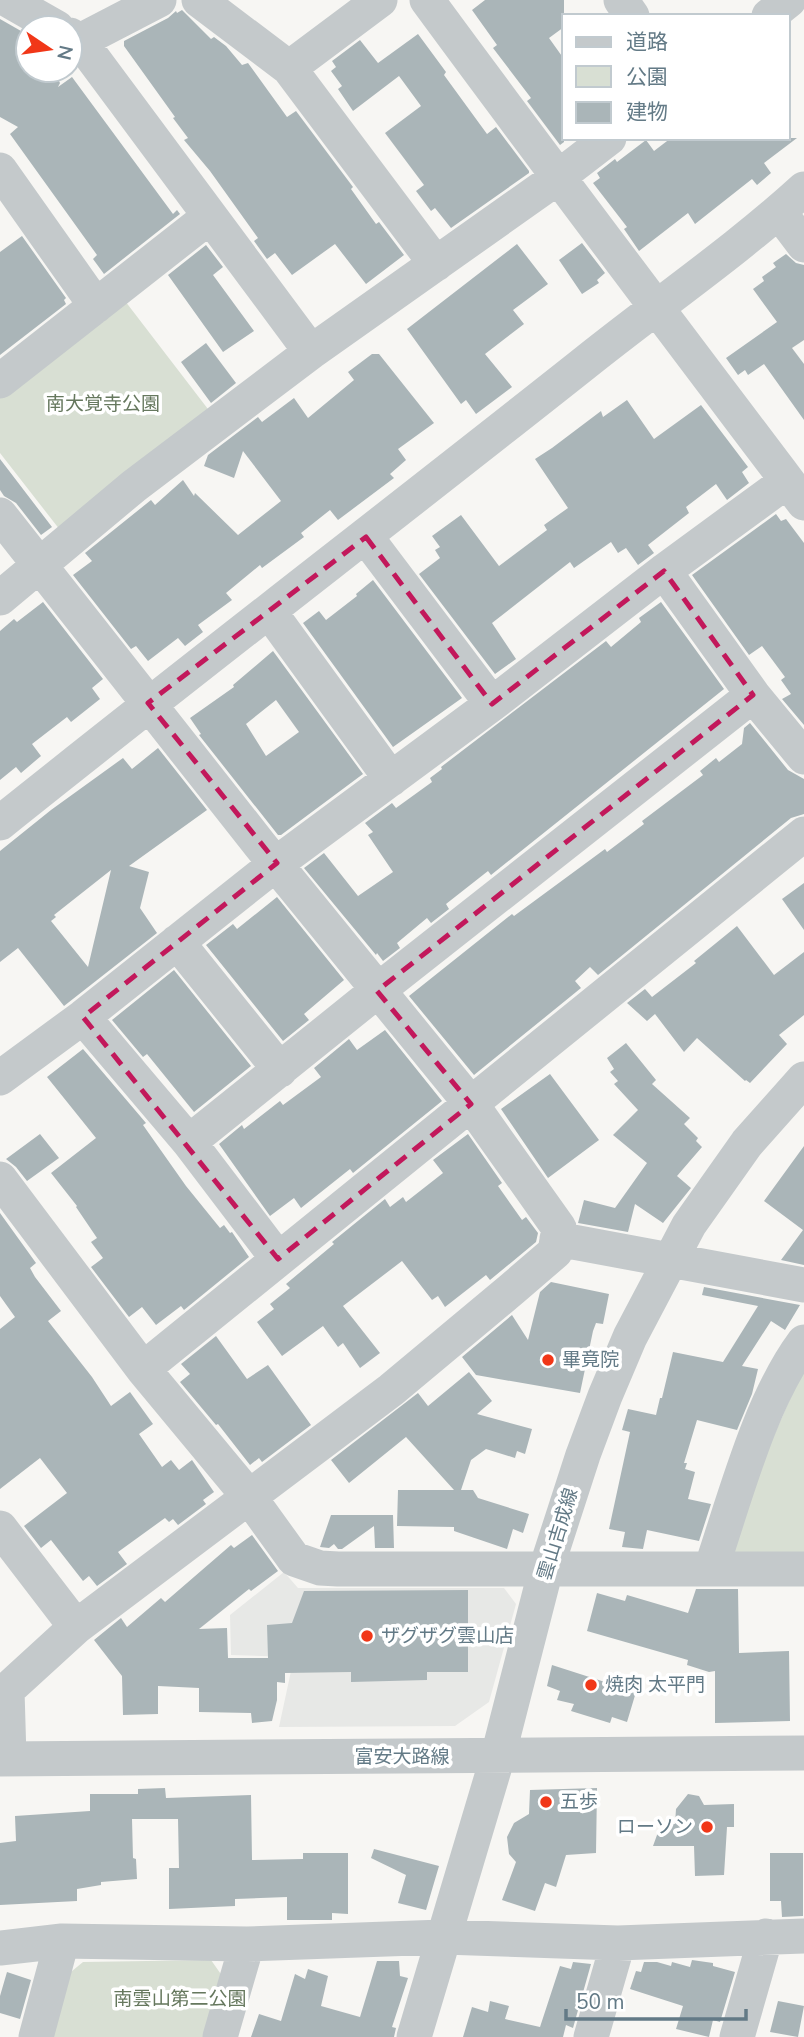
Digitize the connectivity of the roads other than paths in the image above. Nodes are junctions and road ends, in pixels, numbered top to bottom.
1 (9, 0) edge
2 (159, 0) edge
3 (199, 0) edge
4 (380, 0) edge
5 (427, 0) edge
6 (789, 0) edge
7 (33, 14) edge
8 (772, 14) edge
9 (84, 29) edge
10 (84, 54) edge
11 (289, 68) junction
12 (607, 140) edge
13 (0, 170) edge
14 (557, 178) junction
15 (804, 189) edge
16 (11, 209) edge
17 (779, 212) junction
18 (209, 217) junction
19 (804, 245) edge
20 (436, 264) junction
21 (656, 305) junction
22 (96, 306) junction
23 (312, 352) junction
24 (0, 381) edge
25 (796, 492) edge
26 (0, 515) edge
27 (366, 537) junction
28 (40, 567) junction
29 (664, 571) junction
30 (0, 598) edge
31 (269, 611) junction
32 (753, 695) junction
33 (149, 704) junction
34 (492, 704) junction
35 (804, 757) edge
36 (391, 779) junction
37 (0, 823) edge
38 (804, 834) edge
39 (276, 863) junction
40 (177, 942) junction
41 (377, 991) junction
42 (83, 1017) junction
43 (280, 1070) junction
44 (0, 1078) edge
45 (804, 1079) edge
46 (471, 1104) junction
47 (189, 1142) junction
48 (0, 1179) edge
49 (557, 1238) junction
50 (278, 1259) junction
51 (670, 1260) junction
52 (804, 1285) edge
53 (804, 1342) edge
54 (143, 1369) junction
55 (250, 1498) junction
56 (0, 1528) edge
57 (546, 1569) junction
58 (711, 1569) junction
59 (804, 1569) edge
60 (76, 1627) junction
61 (804, 1753) edge
62 (498, 1756) junction
63 (5, 1759) edge
64 (766, 1936) junction
65 (804, 1936) edge
66 (443, 1937) junction
67 (62, 1941) junction
68 (618, 1943) junction
69 (247, 1944) junction
70 (0, 1948) edge
71 (36, 2037) edge
72 (220, 2037) edge
73 (414, 2037) edge
74 (591, 2037) edge
75 (737, 2037) edge

1 - 7 street
2 - 9 street
3 - 11 street
4 - 11 street
5 - 14 street
6 - 8 street
10 - 18 street
11 - 20 street
12 - 14 street
13 - 16 street
14 - 20 street
14 - 21 street
15 - 17 street
16 - 22 street
17 - 19 street
17 - 21 street
18 - 22 street
18 - 23 street
20 - 23 street
21 - 25 street
21 - 27 street
22 - 24 street
23 - 28 street
25 - 29 street
26 - 28 street
27 - 31 street
27 - 34 street
28 - 30 street
28 - 33 street
29 - 32 street
29 - 34 street
31 - 33 street
31 - 36 street
32 - 35 street
32 - 41 street
33 - 37 street
33 - 39 street
34 - 36 street
36 - 39 street
38 - 46 street
39 - 40 street
39 - 41 street
40 - 42 street
40 - 43 street
41 - 43 street
41 - 46 street
42 - 44 street
42 - 47 street
43 - 47 street
45 - 51 street, 雲山吉成線
46 - 49 street
46 - 50 street
47 - 50 street
48 - 54 street
49 - 51 street
49 - 55 street
50 - 54 street
51 - 52 street
51 - 57 street, 雲山吉成線
53 - 58 street
54 - 55 street
55 - 57 street
55 - 60 street
56 - 60 street
57 - 58 street
57 - 62 street, 雲山吉成線
58 - 59 street
60 - 63 street
61 - 62 street, 富安大路線
62 - 63 street, 富安大路線
62 - 66 street, 雲山吉成線
64 - 65 street
64 - 68 street
64 - 75 street
66 - 68 street
66 - 69 street
66 - 73 street, 雲山吉成線
67 - 69 street
67 - 70 street
67 - 71 street
68 - 74 street
69 - 72 street

